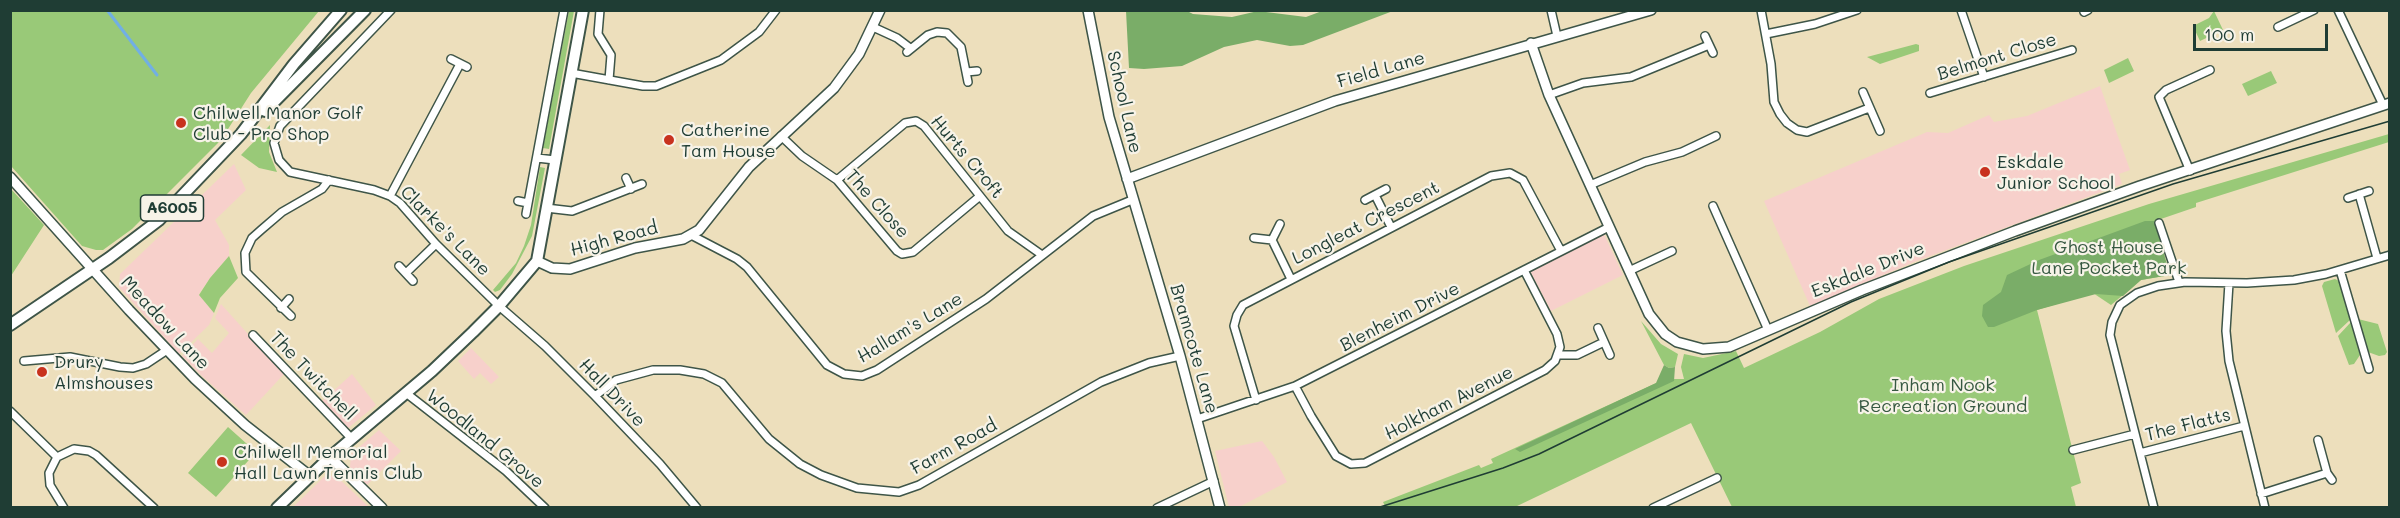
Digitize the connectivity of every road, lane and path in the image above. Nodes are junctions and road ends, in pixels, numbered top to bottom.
1 (341, 10) edge
2 (365, 10) edge
3 (391, 10) edge
4 (564, 10) edge
5 (583, 10) edge
6 (600, 10) edge
7 (776, 10) edge
8 (880, 10) edge
9 (1088, 10) edge
10 (1551, 10) edge
11 (1651, 10) edge
12 (1761, 10) edge
13 (1857, 10) edge
14 (1961, 10) edge
15 (2314, 10) edge
16 (2338, 10) edge
17 (873, 27) junction
18 (2278, 27) dead end
19 (1766, 34) junction
20 (1557, 36) junction
21 (1706, 36) dead end
22 (1531, 44) junction
23 (1709, 45) junction
24 (2072, 50) dead end
25 (1713, 53) dead end
26 (451, 59) dead end
27 (2210, 70) dead end
28 (977, 71) dead end
29 (966, 72) junction
30 (571, 73) junction
31 (1984, 77) junction
32 (609, 80) junction
33 (968, 82) dead end
34 (1863, 92) dead end
35 (1930, 93) dead end
36 (1549, 95) junction
37 (2386, 104) edge
38 (1869, 108) junction
39 (1880, 131) dead end
40 (241, 134) junction
41 (781, 136) junction
42 (1716, 136) dead end
43 (537, 158) junction
44 (555, 160) junction
45 (2190, 171) junction
46 (10, 177) edge
47 (626, 178) dead end
48 (1127, 179) junction
49 (329, 180) junction
50 (837, 180) junction
51 (642, 184) dead end
52 (1590, 185) junction
53 (631, 189) junction
54 (1386, 189) dead end
55 (2369, 191) dead end
56 (2359, 194) junction
57 (1375, 195) junction
58 (390, 196) junction
59 (980, 196) junction
60 (2348, 198) dead end
61 (1132, 200) junction
62 (1365, 200) dead end
63 (518, 201) dead end
64 (528, 203) junction
65 (1713, 206) dead end
66 (546, 208) junction
67 (526, 214) dead end
68 (2159, 223) dead end
69 (1280, 224) dead end
70 (1391, 227) junction
71 (1609, 227) junction
72 (691, 235) junction
73 (1254, 238) dead end
74 (1272, 240) junction
75 (436, 244) junction
76 (1561, 251) junction
77 (1672, 251) dead end
78 (1042, 255) junction
79 (2390, 255) edge
80 (2377, 258) junction
81 (537, 261) junction
82 (399, 266) dead end
83 (92, 269) junction
84 (1524, 270) junction
85 (2340, 270) junction
86 (1629, 271) junction
87 (406, 273) junction
88 (1291, 279) junction
89 (413, 281) dead end
90 (2179, 282) junction
91 (2229, 283) junction
92 (289, 299) dead end
93 (499, 306) junction
94 (281, 308) junction
95 (291, 316) dead end
96 (10, 325) edge
97 (1598, 328) dead end
98 (1768, 330) junction
99 (253, 335) dead end
100 (1604, 342) junction
101 (167, 350) junction
102 (1558, 355) junction
103 (1610, 355) dead end
104 (1180, 356) junction
105 (24, 361) dead end
106 (2369, 369) dead end
107 (1295, 386) junction
108 (406, 393) junction
109 (595, 396) junction
110 (1256, 400) junction
111 (10, 411) edge
112 (1197, 419) junction
113 (2244, 426) junction
114 (2135, 434) junction
115 (352, 438) junction
116 (2318, 440) dead end
117 (2073, 450) dead end
118 (2140, 453) junction
119 (57, 456) junction
120 (330, 457) junction
121 (2327, 473) junction
122 (310, 476) junction
123 (1717, 478) dead end
124 (2332, 480) dead end
125 (1214, 481) junction
126 (2261, 494) junction
127 (1664, 505) edge
128 (64, 507) edge
129 (154, 507) edge
130 (277, 507) edge
131 (382, 507) edge
132 (545, 507) edge
133 (697, 507) edge
134 (1157, 507) edge
135 (1220, 507) edge
136 (1653, 507) edge
137 (2154, 507) edge
138 (2265, 507) edge

1 - 40 main road, A6005
2 - 40 main road, A6005
3 - 49 street, Clarke's Lane
4 - 43 street
5 - 30 main road
6 - 32 street
7 - 32 street
8 - 17 street, High Road
9 - 48 street, School Lane
10 - 20 street
11 - 20 street, Field Lane
12 - 19 street
13 - 19 street
14 - 31 street
15 - 18 street
16 - 37 street
17 - 29 street
17 - 41 street, High Road
19 - 38 street
20 - 22 street, Field Lane
21 - 23 street
22 - 36 street, Eskdale Drive
22 - 48 street, Field Lane
23 - 25 street
23 - 36 street
24 - 31 street, Belmont Close
26 - 58 street
27 - 45 street
28 - 29 street
29 - 33 street
30 - 32 street
30 - 44 main road
31 - 35 street, Belmont Close
34 - 38 street
36 - 52 street, Eskdale Drive
37 - 45 street, Eskdale Drive
38 - 39 street
40 - 83 main road, A6005
41 - 50 street, The Close
41 - 72 street, High Road
42 - 52 street
43 - 44 street
43 - 64 street
44 - 66 main road
45 - 98 street, Eskdale Drive
46 - 83 street, Meadow Lane
47 - 53 street
48 - 61 street, School Lane
49 - 58 street, Clarke's Lane
49 - 94 street
50 - 59 street, The Close
50 - 59 street, Hurts Croft
51 - 53 street
52 - 71 street, Eskdale Drive
53 - 66 street
54 - 57 street
55 - 56 street
56 - 60 street
56 - 80 street
57 - 62 street
57 - 70 street
58 - 75 street, Clarke's Lane
59 - 78 street, Hurts Croft
61 - 78 street, Hallam's Lane
61 - 104 street, Bramcote Lane
63 - 64 street
64 - 67 street
65 - 98 street
66 - 81 main road
68 - 90 street
69 - 74 street
70 - 76 street, Longleat Crescent
70 - 88 street, Longleat Crescent
71 - 76 street, Blenheim Drive
71 - 86 street, Eskdale Drive
72 - 78 street, Hallam's Lane
72 - 81 street, High Road
73 - 74 street
74 - 88 street
75 - 87 street
75 - 93 street, Clarke's Lane
76 - 84 street, Blenheim Drive
77 - 86 street
79 - 80 street
80 - 85 street
81 - 93 main road
82 - 87 street
83 - 96 main road, A6005
83 - 101 street, Meadow Lane
84 - 102 street
84 - 107 street, Blenheim Drive
85 - 91 street
85 - 106 street
86 - 98 street, Eskdale Drive
87 - 89 street
88 - 110 street, Longleat Crescent
90 - 91 street
90 - 114 street
91 - 113 street
92 - 94 street
93 - 108 main road
93 - 109 street, Hall Drive
94 - 95 street
97 - 100 street
99 - 115 street, The Twitchell
100 - 102 street
100 - 103 street
101 - 105 street
101 - 122 street, Meadow Lane
102 - 107 street, Holkham Avenue
104 - 109 street, Farm Road
104 - 112 street, Bramcote Lane
107 - 110 street, Blenheim Drive
108 - 115 main road
108 - 132 street, Woodland Grove
109 - 133 street, Hall Drive
110 - 112 street, Blenheim Drive
111 - 119 street
112 - 125 street, Bramcote Lane
113 - 118 street, The Flatts
113 - 126 street
114 - 117 street
114 - 118 street
115 - 120 main road
116 - 121 street
118 - 137 street
119 - 128 street
119 - 129 street
120 - 122 main road
120 - 131 street
121 - 124 street
121 - 126 street
122 - 130 main road
123 - 127 street
125 - 134 street
125 - 135 street, Bramcote Lane
126 - 138 street
127 - 136 street

